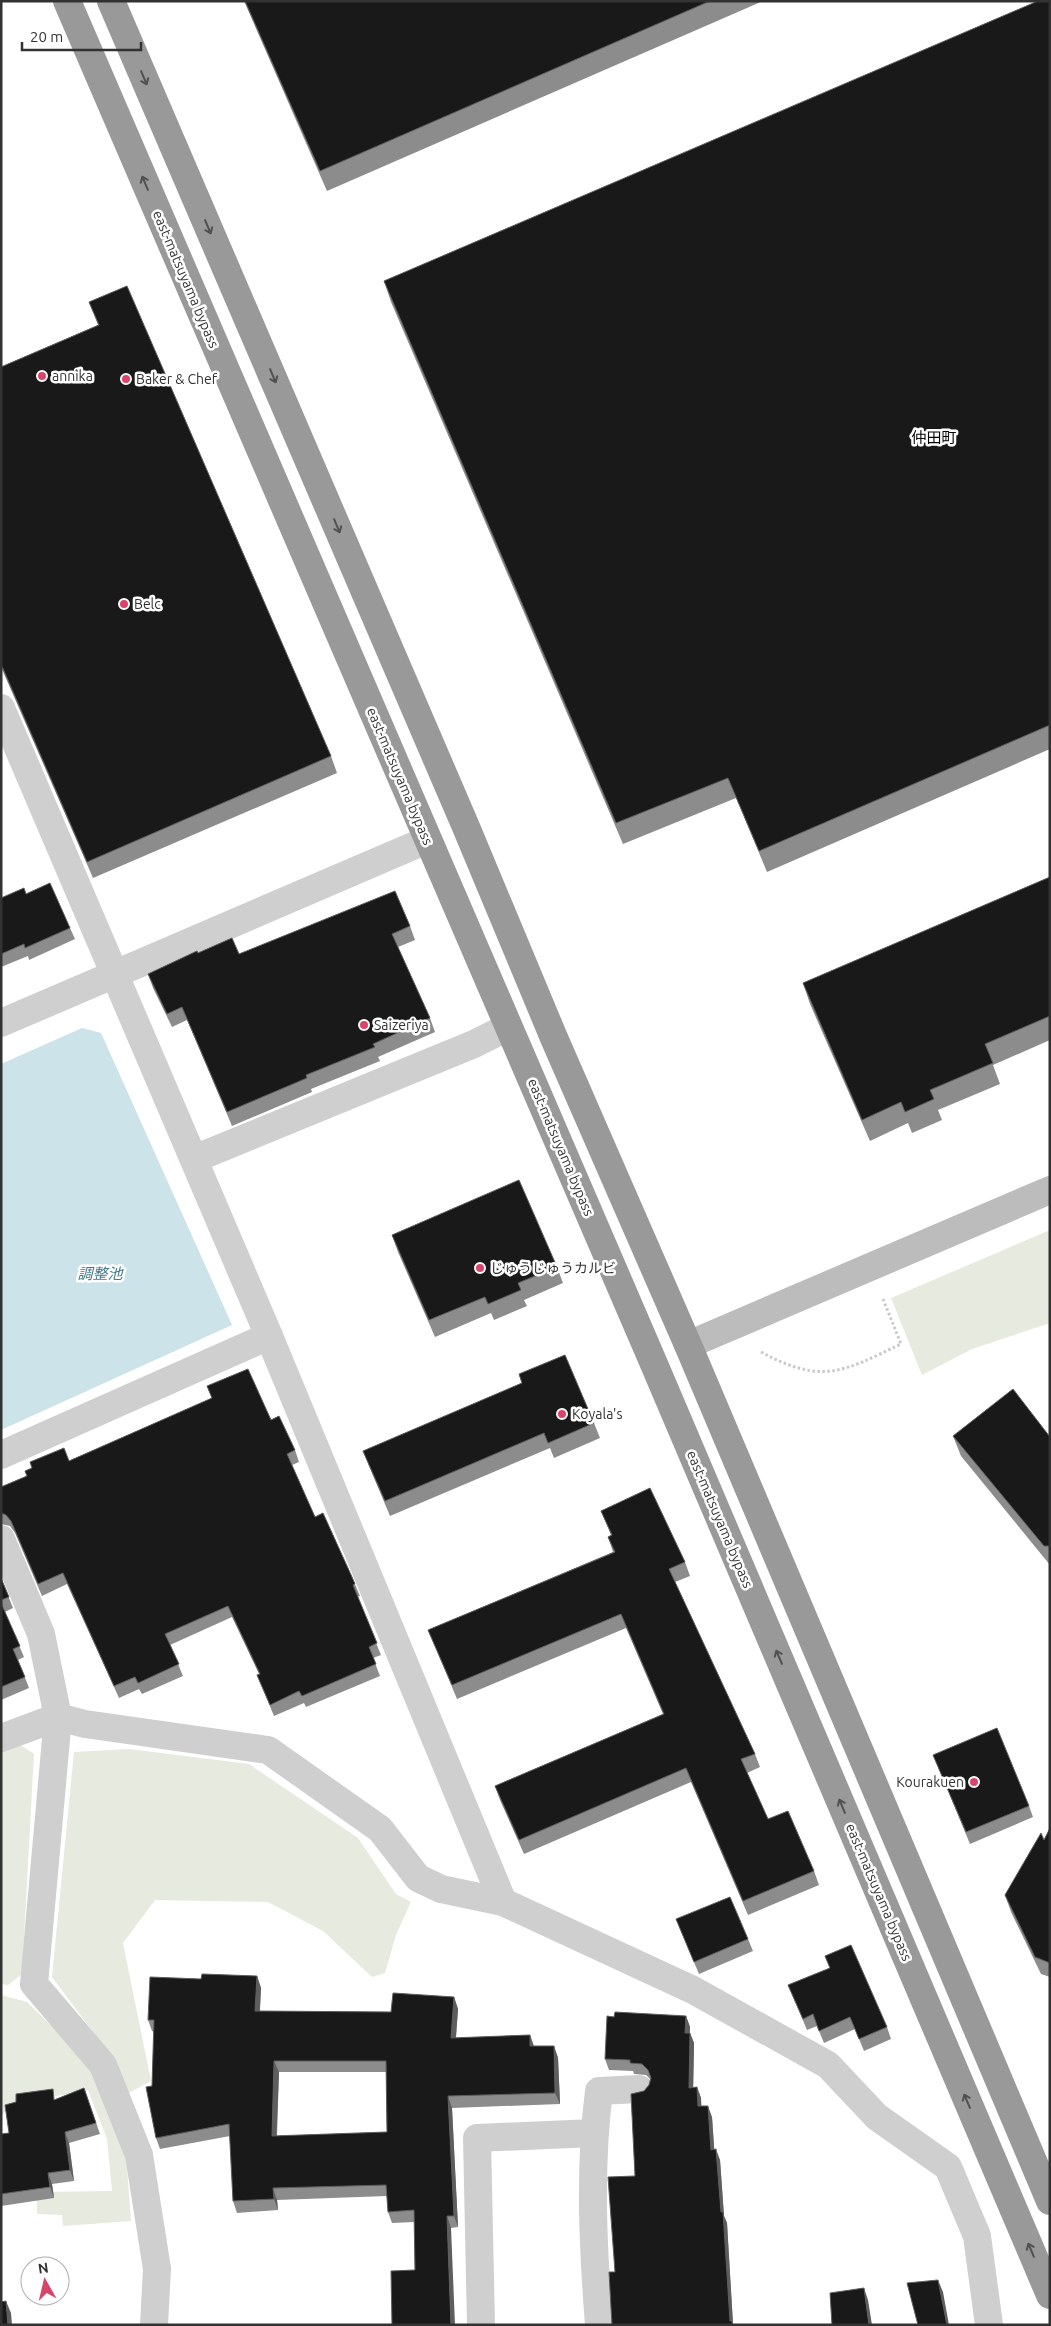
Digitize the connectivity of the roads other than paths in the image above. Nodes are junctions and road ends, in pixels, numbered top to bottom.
1 (67, 1) edge
2 (111, 1) edge
3 (1, 708) edge
4 (427, 840) junction
5 (114, 976) junction
6 (1, 1023) edge
7 (508, 1027) junction
8 (194, 1159) junction
9 (1050, 1190) edge
10 (269, 1336) junction
11 (688, 1345) junction
12 (1, 1455) edge
13 (1, 1539) edge
14 (58, 1717) junction
15 (1, 1738) edge
16 (503, 1902) junction
17 (639, 2089) dead end
18 (594, 2133) junction
19 (1050, 2201) edge
20 (1050, 2295) edge
21 (154, 2325) edge
22 (480, 2325) edge
23 (599, 2325) edge
24 (989, 2325) edge

4 -> 1 highway, east-matsuyama bypass
2 -> 11 highway
3 - 5 street
4 - 5 street
4 - 7 highway, east-matsuyama bypass
5 - 6 street
5 - 8 street
7 - 8 street
20 -> 7 highway, east-matsuyama bypass
8 - 10 street
9 - 11 street
10 - 12 street
10 - 16 street
11 - 19 highway
13 - 14 street
14 - 15 street
14 - 16 street
14 - 21 street
16 - 24 street
17 - 18 street
18 - 22 street
18 - 23 street

